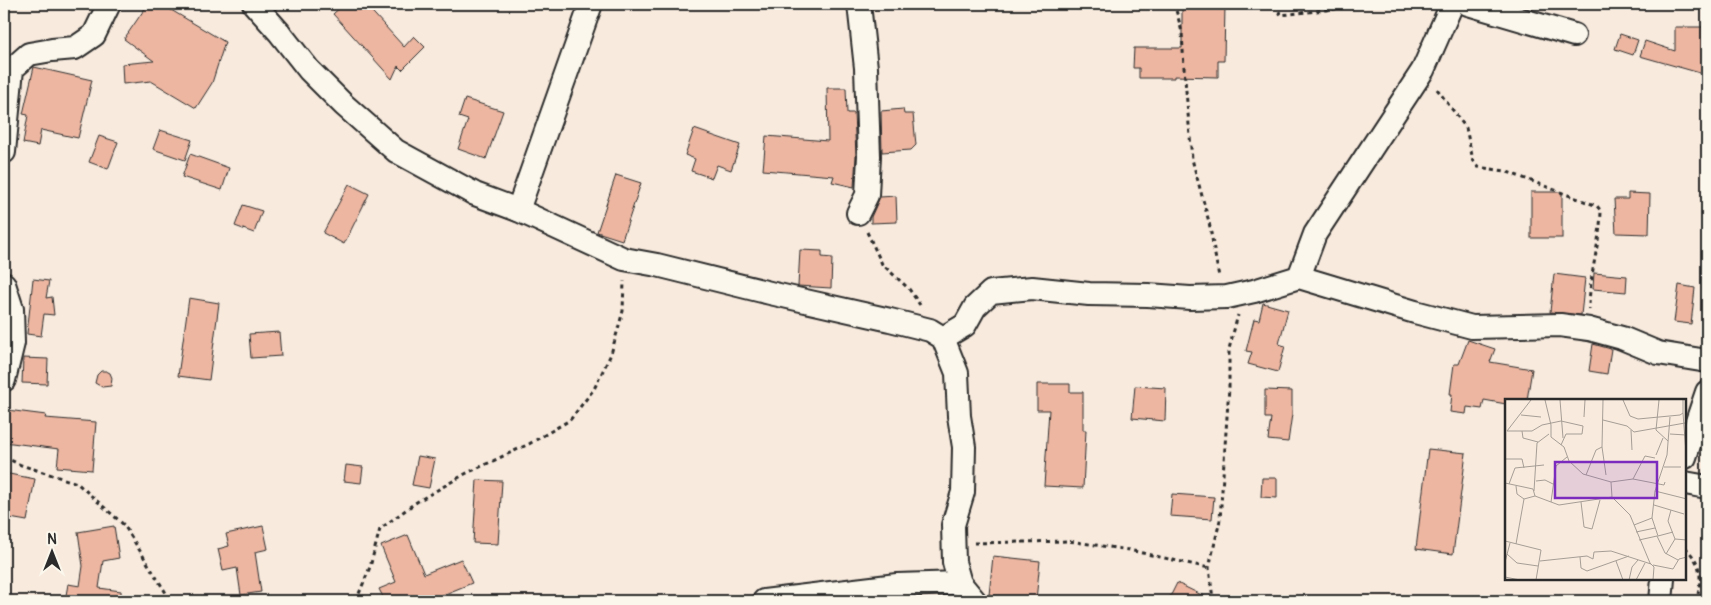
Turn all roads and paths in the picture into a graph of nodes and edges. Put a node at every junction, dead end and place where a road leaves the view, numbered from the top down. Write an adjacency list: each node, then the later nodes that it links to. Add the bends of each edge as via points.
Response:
1 (109, 4): 12 (street, via 94,35 76,48 29,54 12,69)
2 (254, 4): 13 (street, via 310,70 396,151 474,194)
3 (591, 4): 13 (street)
4 (859, 4): 14 (street, via 866,68 869,156 866,195)
5 (1172, 4): 18 (path, via 1182,32 1192,159)
6 (1275, 4): 7 (path, via 1281,15)
7 (1378, 4)
8 (1452, 4): 11 (street)
9 (1468, 4): 10 (street)
10 (1574, 34)
11 (1423, 70): 16 (street, via 1315,234); 19 (path, via 1466,128 1478,167 1505,171 1539,183 1597,206 1601,211 1589,292)
12 (4, 152)
13 (518, 210): 15 (street)
14 (858, 213): 20 (path, via 882,264 909,289)
15 (624, 259): 20 (street); 34 (path, via 623,311 611,354 594,389 570,420 529,444 465,474 415,503 380,529 370,568)
16 (1299, 277): 18 (street, via 1254,292); 19 (street, via 1472,327 1560,325)
17 (4, 284): 22 (street, via 12,308 13,343)
18 (1225, 297): 20 (street, via 1090,294 1032,288 991,292 975,307 965,325); 30 (path, via 1239,309 1229,349 1220,520)
19 (1589, 329): 21 (street, via 1658,353)
20 (937, 334): 28 (street, via 957,372 964,446 963,492 953,525)
21 (1707, 361)
22 (4, 380)
23 (1707, 392): 24 (street)
24 (1686, 455)
25 (4, 457): 33 (path, via 77,483 124,525)
26 (1686, 483): 27 (street)
27 (1707, 487)
28 (954, 544): 30 (path, via 1069,541 1129,550); 32 (street, via 954,562)
29 (1686, 549): 39 (path, via 1701,571)
30 (1209, 568): 37 (path)
31 (1663, 580): 38 (street)
32 (960, 583): 35 (street, via 897,585); 36 (street)
33 (172, 601)
34 (356, 601)
35 (764, 601)
36 (975, 601)
37 (1212, 601)
38 (1661, 601)
39 (1696, 601)

